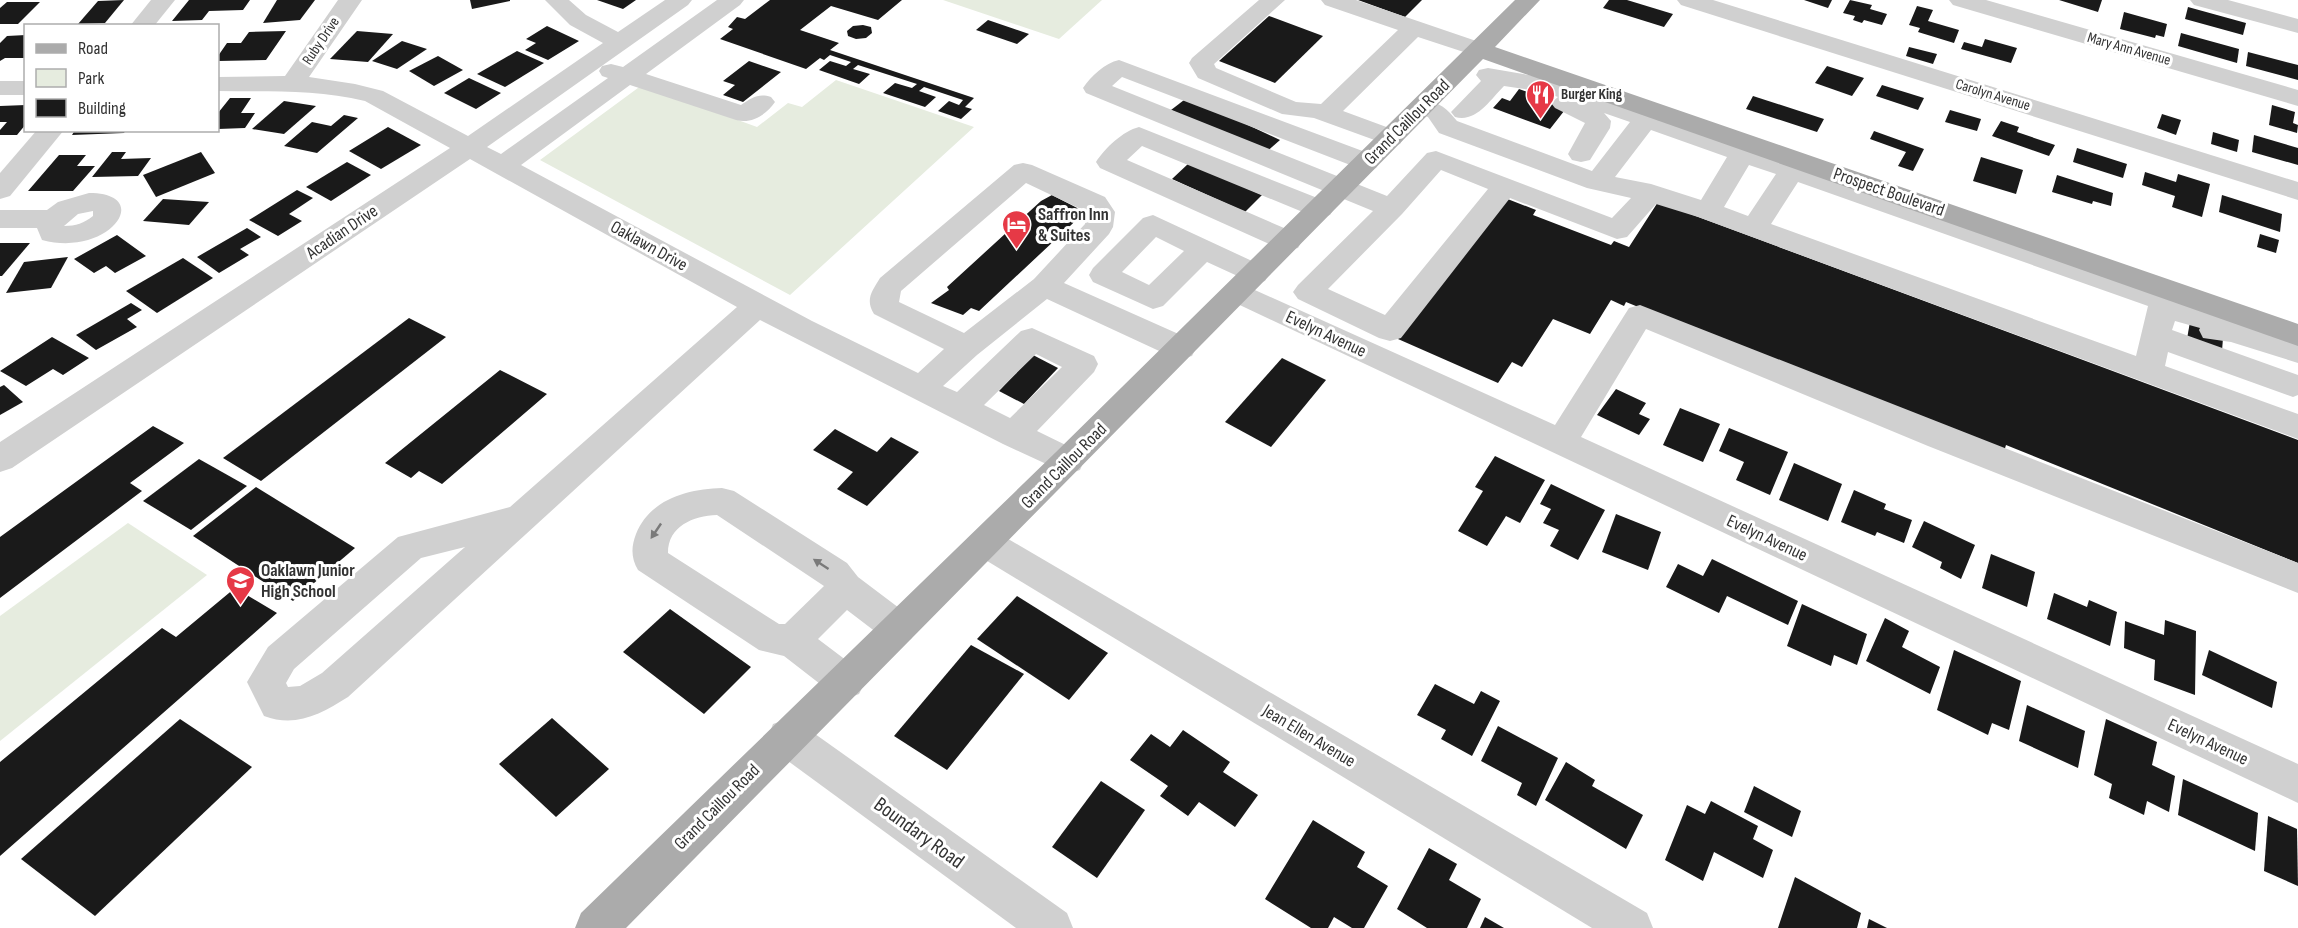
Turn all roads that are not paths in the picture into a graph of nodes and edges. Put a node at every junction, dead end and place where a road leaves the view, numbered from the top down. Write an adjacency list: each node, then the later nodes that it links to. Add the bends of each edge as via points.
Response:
1 (163, 0): 12 (street)
2 (350, 0): 20 (street, Ruby Drive)
3 (557, 0): 15 (street, via 585,26)
4 (680, 0): 15 (street, Acadian Drive)
5 (732, 0): 18 (street)
6 (1273, 0): 27 (street, via 1201,63 1207,73 1291,109)
7 (1333, 0): 14 (street)
8 (1528, 0): 16 (main road, Grand Caillou Road)
9 (1689, 0): 43 (street, Carolyn Avenue)
10 (1961, 0): 24 (street, Mary Ann Avenue)
11 (2202, 0): 13 (street)
12 (143, 24)
13 (2298, 26)
14 (1414, 27): 16 (street); 27 (street)
15 (620, 42): 17 (street, Acadian Drive)
16 (1483, 62): 19 (main road, Prospect Boulevard); 26 (main road, Grand Caillou Road); 29 (street); 34 (street, via 1545,96 1588,113 1598,122); 58 (main road, Prospect Boulevard)
17 (590, 64): 18 (street); 33 (street, Acadian Drive)
18 (628, 76): 25 (street, via 745,115); 38 (street)
19 (1551, 80): 28 (street); 30 (main road, Prospect Boulevard)
20 (293, 83): 21 (street, Oaklawn Drive); 33 (street, Oaklawn Drive, via 374,96)
21 (219, 84)
22 (0, 88): 23 (street)
23 (24, 88)
24 (2298, 98)
25 (762, 102)
26 (1430, 109): 29 (street, via 1448,127); 32 (main road, Grand Caillou Road)
27 (1326, 114): 32 (street)
28 (1646, 119): 30 (street); 40 (street)
29 (1460, 121): 34 (street); 36 (street); 40 (street)
30 (1690, 129): 35 (street); 46 (main road, Prospect Boulevard)
31 (49, 132): 42 (street)
32 (1391, 138): 37 (main road, Grand Caillou Road)
33 (470, 147): 38 (street, Oaklawn Drive); 71 (street, Acadian Drive)
34 (1581, 154): 40 (street)
35 (1742, 155): 39 (street); 48 (street)
36 (1436, 159): 41 (street); 47 (street)
37 (1367, 162): 45 (main road, Grand Caillou Road); 45 (street, via 1119,67 1095,88)
38 (503, 166): 56 (street, Oaklawn Drive)
39 (1792, 171): 46 (street); 51 (street)
40 (1604, 173): 44 (street)
41 (1505, 186): 44 (street, via 1617,230); 60 (street)
42 (0, 190)
43 (2298, 191)
44 (1651, 193): 48 (street)
45 (1330, 199): 47 (street); 52 (main road, Grand Caillou Road); 52 (street, via 1139,135 1109,162)
46 (1893, 200): 57 (street, via 2107,275)
47 (1392, 208): 60 (street, via 1308,292)
48 (1708, 211): 51 (street)
49 (0, 219): 50 (street)
50 (53, 219)
51 (1754, 228): 64 (street)
52 (1288, 241): 54 (main road, Grand Caillou Road)
53 (1204, 248): 54 (street, Evelyn Avenue)
54 (1246, 283): 60 (street, Evelyn Avenue); 62 (main road, Grand Caillou Road)
55 (1044, 286): 61 (street); 61 (street, via 1099,227 1101,212 1095,203 1023,171 890,285 884,296 884,307); 62 (street)
56 (756, 304): 66 (street, Oaklawn Drive); 73 (street)
57 (2182, 316): 59 (main road); 63 (street); 64 (street); 65 (street)
58 (2298, 320)
59 (2298, 335)
60 (1381, 342): 70 (street, Evelyn Avenue)
61 (966, 347): 66 (street)
62 (1181, 348): 72 (main road, Grand Caillou Road)
63 (2298, 352)
64 (2148, 372): 68 (street)
65 (2295, 374): 68 (street)
66 (921, 388): 67 (street, Oaklawn Drive)
67 (961, 408): 69 (street, Oaklawn Drive); 69 (street, via 1032,339 1083,364)
68 (2291, 425)
69 (1014, 435): 72 (street, Oaklawn Drive)
70 (1561, 442): 75 (street, via 1640,315); 81 (street, Evelyn Avenue)
71 (0, 459)
72 (1068, 461): 74 (main road, Grand Caillou Road)
73 (521, 518): 73 (street, via 335,685 305,704 277,704 266,682 281,658 410,547)
74 (986, 543): 77 (main road, Grand Caillou Road); 84 (street, Jean Ellen Avenue)
75 (2298, 578)
76 (845, 588): 77 (street); 78 (street); 78 (street, one-way to 78, via 835,573 722,501 702,501 666,518 648,543 650,560 772,639)
77 (898, 628): 79 (main road, Grand Caillou Road)
78 (792, 641): 79 (street)
79 (846, 682): 80 (main road, Grand Caillou Road)
80 (787, 737): 82 (main road, Grand Caillou Road); 83 (street, Boundary Road)
81 (2298, 784)
82 (596, 928)
83 (1052, 928)
84 (1632, 928)

